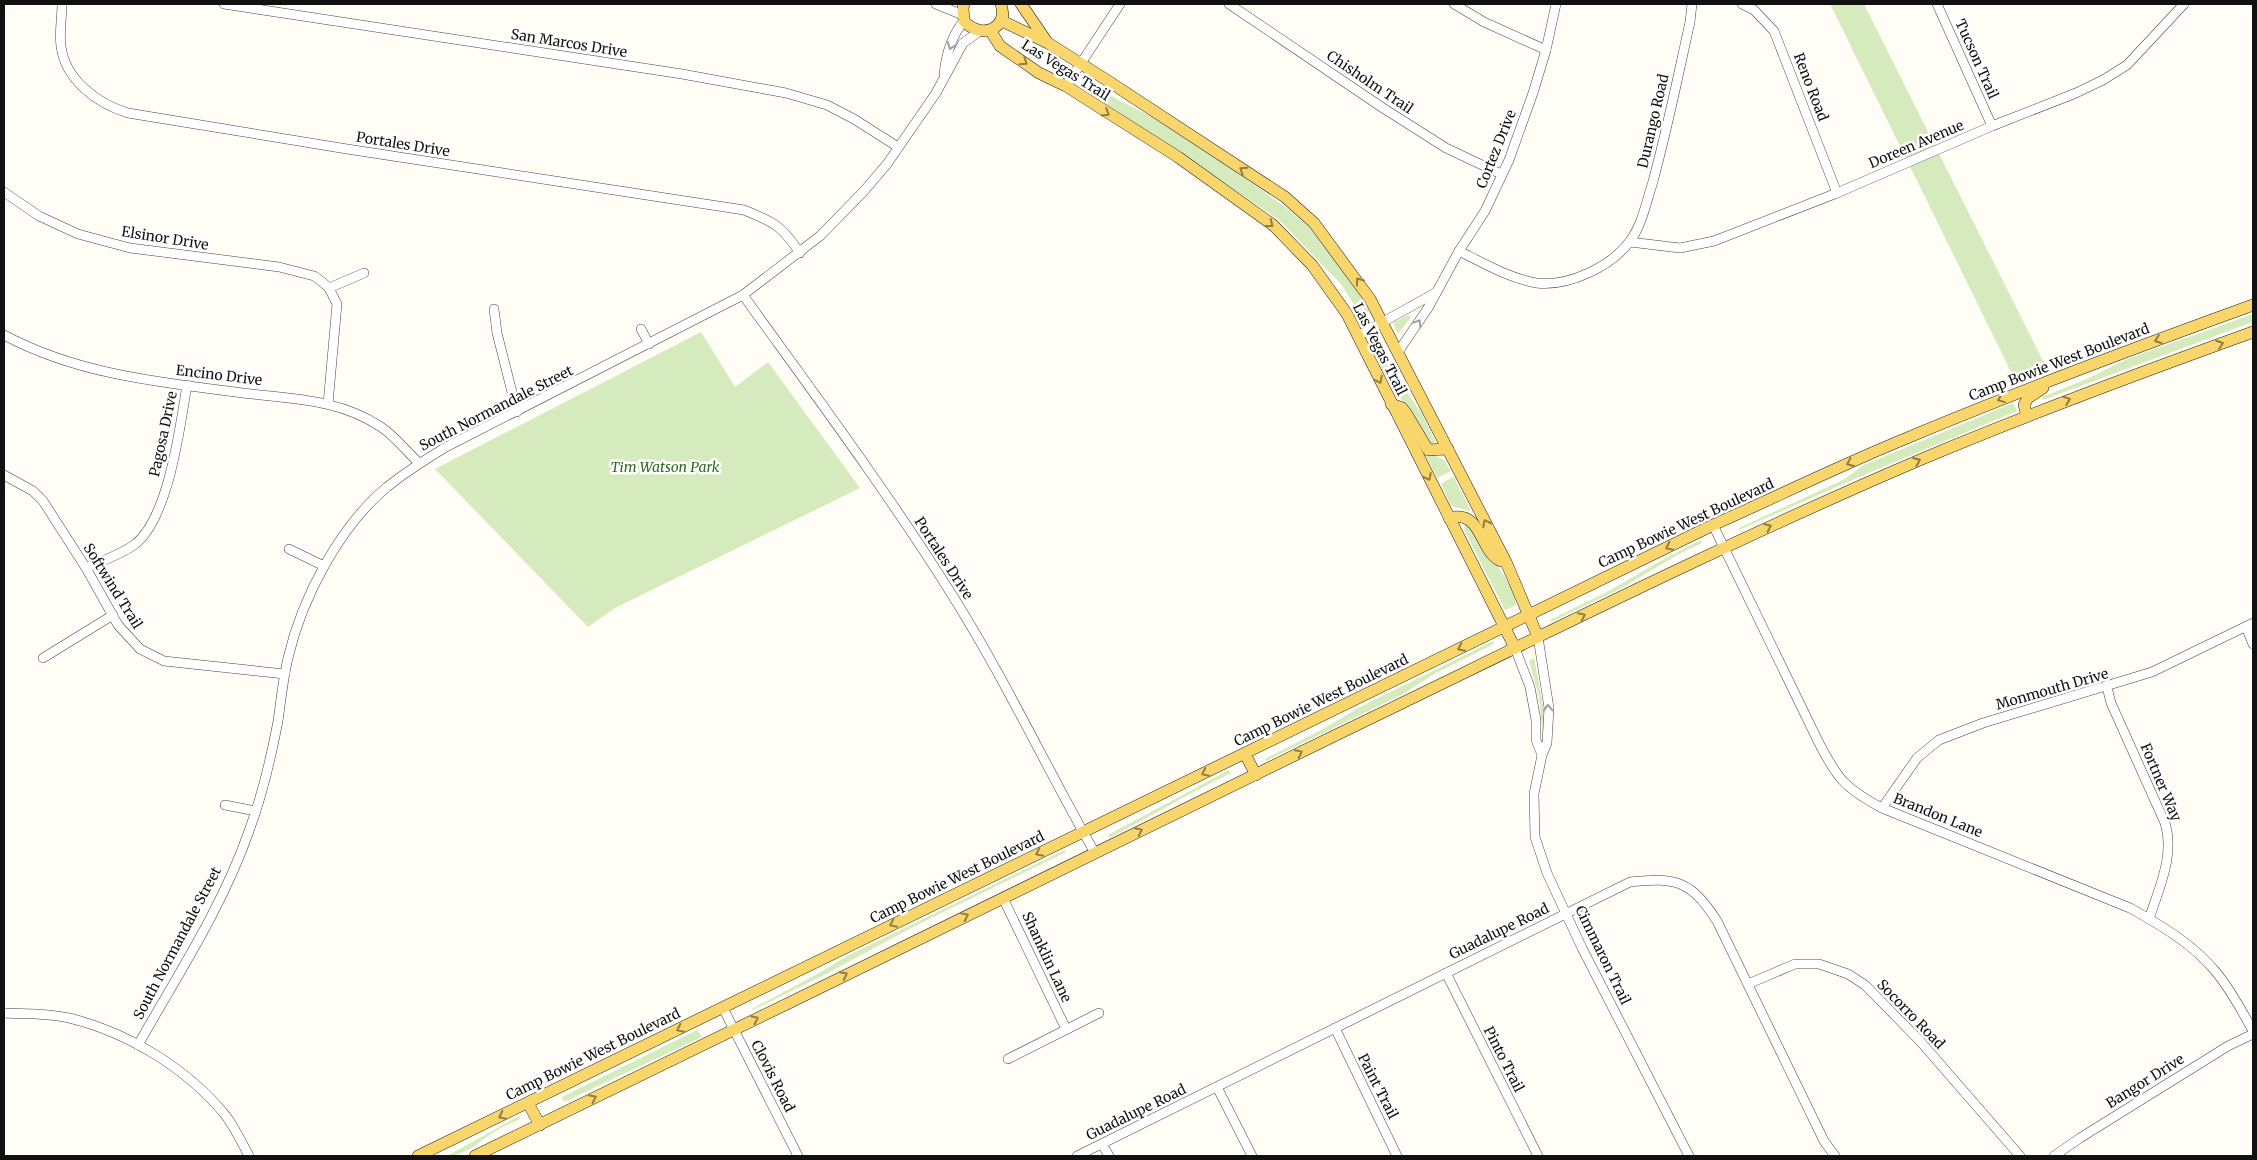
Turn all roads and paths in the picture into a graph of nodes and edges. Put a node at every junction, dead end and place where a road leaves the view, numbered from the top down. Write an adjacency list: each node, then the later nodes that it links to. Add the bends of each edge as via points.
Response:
1 (62, 4): 28 (street, Portales Drive, via 61,46 67,66 96,100 112,109 338,148 744,210 781,227)
2 (224, 4): 22 (street, San Marcos Drive, via 786,93 827,105)
3 (936, 4): 14 (street)
4 (1021, 4): 16 (main road)
5 (1120, 4): 18 (street)
6 (1229, 4): 23 (street, Chisholm Trail, via 1422,133)
7 (1454, 4): 17 (street, via 1484,22)
8 (1556, 4): 17 (street, Cortez Drive)
9 (1692, 4): 26 (street, Durango Road, via 1660,154 1644,212)
10 (1742, 4): 25 (street, Reno Road, via 1754,10 1774,31)
11 (1937, 4): 21 (street, Tucson Trail)
12 (2184, 4): 21 (street, Doreen Avenue, via 2127,65 2076,93)
13 (1002, 7): 15 (main road, via 1000,21); 16 (main road, via 1002,21)
14 (964, 13): 15 (main road, Las Vegas Trail, via 969,26); 19 (street, South Normandale Street, one-way to 19, via 945,62)
15 (985, 31): 19 (street, South Normandale Street, via 963,43); 20 (main road, Las Vegas Trail, one-way to 20, via 1000,46)
16 (1048, 43): 18 (main road, Las Vegas Trail)
17 (1546, 50): 23 (street, Cortez Drive, via 1509,160)
18 (1079, 64): 20 (street); 35 (main road, Las Vegas Trail, one-way to 18, via 1352,272 1314,223 1285,197)
19 (944, 74): 22 (street, South Normandale Street, via 936,93)
20 (1066, 86): 39 (main road, Las Vegas Trail, one-way to 39, via 1178,157 1273,225 1312,265 1347,314)
21 (1992, 126): 25 (street, Doreen Avenue)
22 (898, 147): 28 (street, South Normandale Street, via 864,191)
23 (1501, 174): 27 (street, Cortez Drive, via 1484,211)
24 (4, 192): 30 (street, Elsinor Drive, via 39,216 78,234 130,248 279,267 314,276)
25 (1837, 193): 26 (street, Doreen Avenue, via 1700,245 1672,248)
26 (1630, 242): 27 (street, via 1603,265 1571,279 1537,283 1505,274)
27 (1459, 251): 31 (street, Cortez Drive)
28 (800, 253): 32 (street, South Normandale Street)
29 (364, 273): 30 (street)
30 (329, 288): 44 (street, via 338,314)
31 (1436, 293): 35 (street); 41 (street, Cortez Drive, one-way to 31)
32 (743, 295): 40 (street, South Normandale Street); 74 (street, Portales Drive, via 913,534 955,600)
33 (2253, 306): 42 (main road, Camp Bowie West Boulevard, one-way to 42)
34 (494, 309): 46 (street)
35 (1383, 324): 39 (street); 41 (main road, Las Vegas Trail)
36 (641, 329): 40 (street)
37 (2253, 332): 47 (main road, one-way to 37)
38 (4, 335): 43 (street, Encino Drive, via 51,357 101,372)
39 (1358, 336): 45 (main road, Las Vegas Trail, one-way to 45)
40 (649, 344): 46 (street, South Normandale Street)
41 (1398, 352): 48 (main road, Las Vegas Trail)
42 (2079, 368): 47 (main road, via 2028,398 2024,405); 52 (main road, Camp Bowie West Boulevard, one-way to 52, via 1904,439)
43 (187, 385): 44 (street, Encino Drive); 57 (street, Pagosa Drive, via 172,469 147,530 136,544)
44 (328, 404): 49 (street, Encino Drive, via 382,427)
45 (1391, 404): 48 (main road, via 1402,408 1428,450); 51 (main road, Las Vegas Trail, one-way to 51)
46 (517, 412): 49 (street, South Normandale Street)
47 (2027, 416): 53 (main road, one-way to 47)
48 (1448, 449): 55 (main road, Las Vegas Trail, one-way to 48)
49 (419, 463): 56 (street, South Normandale Street, via 374,500)
50 (4, 475): 57 (street, Softwind Trail, via 33,491 43,501)
51 (1449, 518): 55 (main road, via 1457,516 1470,521 1494,556); 61 (main road, Las Vegas Trail)
52 (1713, 525): 53 (street, Brandon Lane); 59 (main road, Camp Bowie West Boulevard, one-way to 59)
53 (1724, 548): 62 (main road, one-way to 53); 72 (street, Brandon Lane, via 1834,772 1850,790)
54 (289, 549): 56 (street)
55 (1506, 562): 59 (main road, Las Vegas Trail)
56 (324, 566): 66 (street, South Normandale Street, via 309,596)
57 (86, 568): 58 (street, Softwind Trail)
58 (112, 615): 65 (street); 66 (street, Softwind Trail, via 140,649 164,660)
59 (1529, 615): 61 (main road, Camp Bowie West Boulevard); 62 (main road, Las Vegas Trail)
60 (2249, 626): 63 (street); 67 (street, Monmouth Drive, via 2177,662)
61 (1505, 627): 64 (main road, Las Vegas Trail); 68 (main road, Camp Bowie West Boulevard, one-way to 68)
62 (1538, 637): 64 (main road); 69 (street, Cimmaron Trail, one-way to 62, via 1547,743 1549,708)
63 (2253, 644)
64 (1515, 648): 69 (street, Cimmaron Trail, via 1530,687 1536,740); 70 (main road, one-way to 64)
65 (43, 658)
66 (285, 674): 73 (street, South Normandale Street)
67 (2107, 687): 72 (street, Monmouth Drive, via 1983,723 1939,740 1918,758); 78 (street, Fortner Way, via 2169,837 2167,860)
68 (1245, 754): 70 (main road); 74 (main road, Camp Bowie West Boulevard, one-way to 74)
69 (1542, 755): 77 (street, Cimmaron Trail, via 1534,794 1536,837 1547,873)
70 (1256, 774): 75 (main road, one-way to 70)
71 (225, 805): 73 (street)
72 (1882, 808): 78 (street, Brandon Lane, via 2122,904)
73 (256, 811): 88 (street, South Normandale Street, via 223,892)
74 (1083, 832): 75 (street, Portales Drive); 81 (main road, Camp Bowie West Boulevard, one-way to 81)
75 (1095, 853): 76 (main road)
76 (1003, 898): 85 (street, Shanklin Lane); 86 (main road, one-way to 76)
77 (1566, 913): 79 (street, Guadalupe Road); 80 (street, Guadalupe Road, via 1630,882 1668,880 1684,885 1703,899); 103 (street, Cimmaron Trail)
78 (2150, 919): 87 (street, Brandon Lane, via 2178,936 2206,961 2232,994)
79 (1446, 973): 84 (street, Guadalupe Road); 102 (street, Pinto Trail)
80 (1748, 984): 104 (street, Guadalupe Road, via 1824,1140); 105 (street, Socorro Road, via 1794,964 1818,964 1848,974 1865,986 1920,1041)
81 (723, 1008): 86 (street, Clovis Road); 91 (main road, Camp Bowie West Boulevard, one-way to 91)
82 (4, 1013): 88 (street, via 70,1018)
83 (1099, 1013): 85 (street)
84 (1335, 1028): 90 (street, Guadalupe Road); 101 (street, Paint Trail)
85 (1066, 1029): 89 (street)
86 (734, 1030): 92 (main road, one-way to 86); 97 (street, Clovis Road)
87 (2253, 1032): 106 (street, Bangor Drive)
88 (138, 1045): 94 (street, via 204,1092 227,1118)
89 (1008, 1058)
90 (1217, 1087): 93 (street, Guadalupe Road); 100 (street)
91 (528, 1103): 92 (main road); 95 (main road, Camp Bowie West Boulevard, one-way to 95)
92 (540, 1125): 96 (main road)
93 (1102, 1144): 98 (street, Guadalupe Road); 99 (street)
94 (249, 1156)
95 (418, 1156)
96 (475, 1156)
97 (798, 1156)
98 (1077, 1156)
99 (1109, 1156)
100 (1252, 1156)
101 (1398, 1156)
102 (1538, 1156)
103 (1689, 1156)
104 (1835, 1156)
105 (2020, 1156)
106 (2054, 1156)

